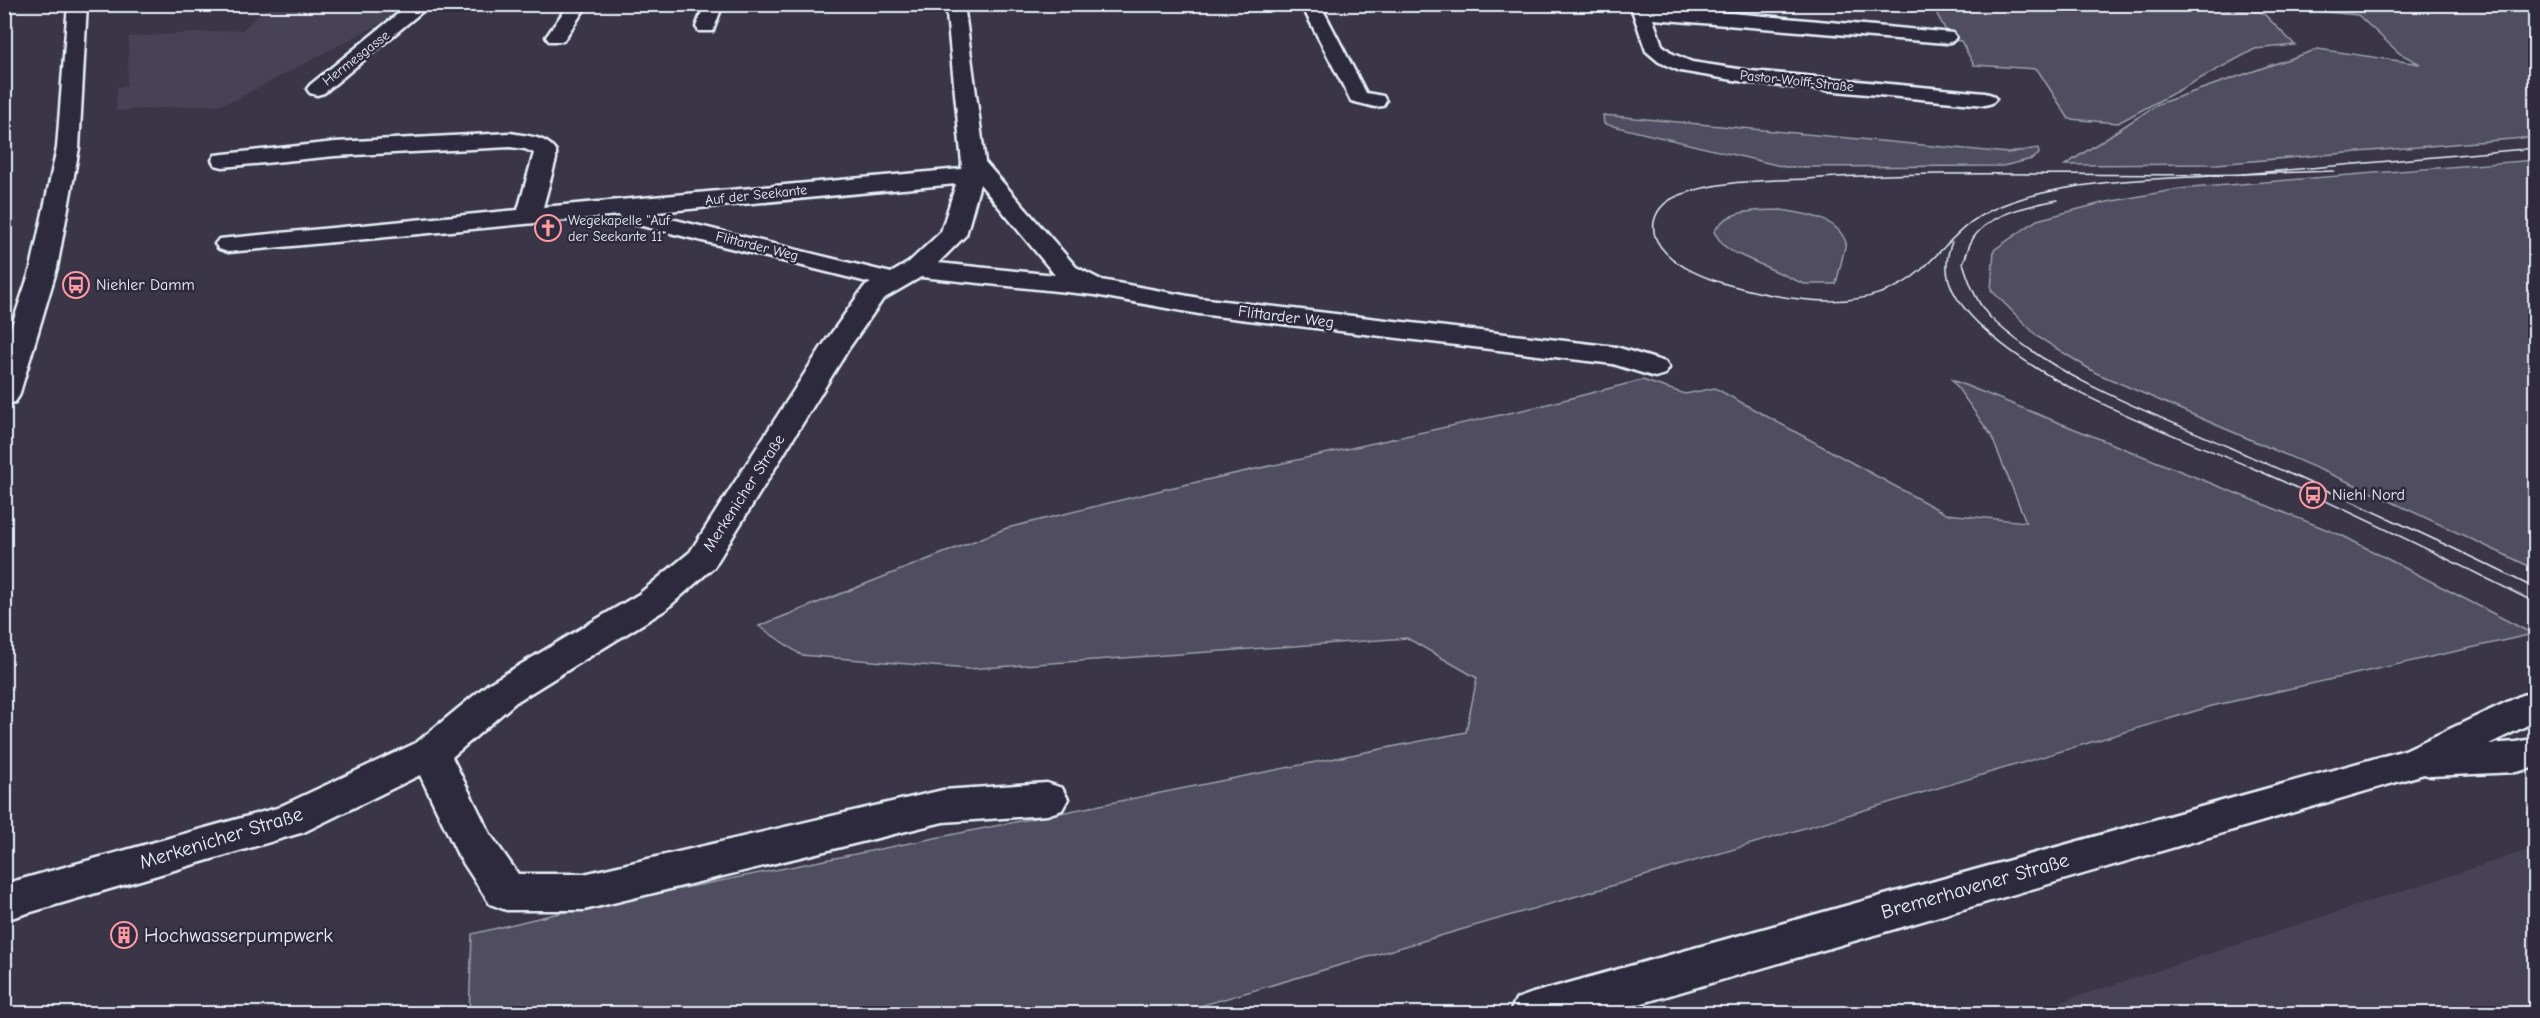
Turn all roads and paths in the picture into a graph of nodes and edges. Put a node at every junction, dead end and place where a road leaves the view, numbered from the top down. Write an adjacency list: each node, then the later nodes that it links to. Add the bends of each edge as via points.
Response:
1 (78, 4): 22 (street, via 68,148 44,268)
2 (422, 4): 11 (street, Hermesgasse)
3 (579, 4): 9 (street)
4 (714, 4): 8 (street)
5 (955, 4): 15 (street, Merkenicher Straße)
6 (1310, 4): 13 (street, via 1358,97)
7 (1640, 8): 10 (street, Pastor-Wolff-Straße); 12 (street, Pastor-Wolff-Straße, via 1653,47 1687,67 1751,77)
8 (706, 27)
9 (556, 37)
10 (1946, 37)
11 (317, 89)
12 (1985, 99)
13 (1375, 101)
14 (223, 160): 17 (street, via 334,149 526,142 545,151)
15 (976, 170): 16 (street, Auf der Seekante); 19 (street, Merkenicher Straße, via 954,235); 20 (street, via 1067,273)
16 (630, 207): 17 (street, Auf der Seekante); 19 (street, Flittarder Weg, via 628,215)
17 (528, 216): 18 (street, Auf der Seekante)
18 (228, 244)
19 (905, 275): 20 (street, Flittarder Weg); 24 (street, Merkenicher Straße, via 873,293 702,559 652,602 502,693)
20 (1095, 287): 21 (street, Flittarder Weg, via 1199,306 1616,356)
21 (1655, 368)
22 (4, 396)
23 (2535, 705): 26 (street, Bremerhavener Straße)
24 (430, 753): 27 (street, via 473,843 506,892 584,892 943,806); 28 (street, Merkenicher Straße, via 289,821)
25 (2529, 755): 26 (street, Bremerhavener Straße)
26 (2416, 761): 29 (street, Bremerhavener Straße)
27 (1047, 799)
28 (4, 902)
29 (1533, 1014)

